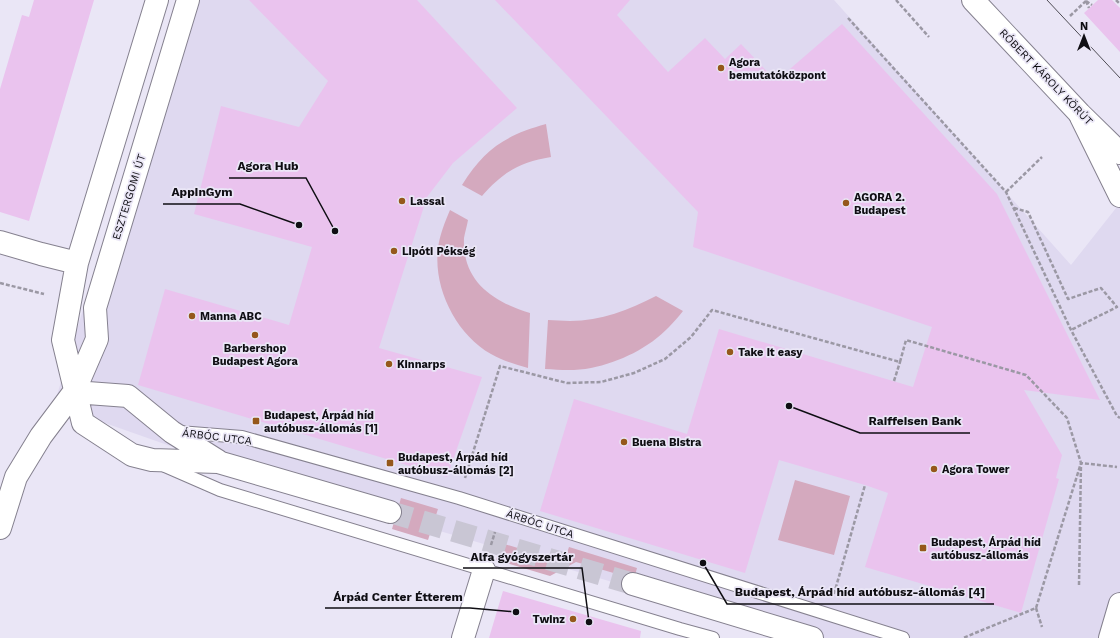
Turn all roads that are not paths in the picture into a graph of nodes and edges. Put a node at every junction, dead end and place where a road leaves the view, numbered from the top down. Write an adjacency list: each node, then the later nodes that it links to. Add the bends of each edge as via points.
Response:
1 (157, 0): 9 (street)
2 (188, 0): 10 (street, ESZTERGOMI ÚT, via 95,308 97,339)
3 (973, 0): 4 (street, RÓBERT KÁROLY KÖRÚT)
4 (1080, 114): 5 (street); 6 (street, RÓBERT KÁROLY KÖRÚT); 7 (street)
5 (1120, 137)
6 (1120, 153)
7 (1120, 196)
8 (0, 242): 9 (street)
9 (78, 263): 10 (street, via 63,340)
10 (74, 392): 11 (street, ÁRBÓC UTCA, via 128,396); 12 (street, ÁRBÓC UTCA, via 82,423 132,455); 15 (street, ESZTERGOMI ÚT, via 41,436 16,477)
11 (172, 432): 13 (street, ÁRBÓC UTCA); 23 (lane, ÁRBÓC UTCA, via 242,437 459,498)
12 (152, 460): 13 (street, ÁRBÓC UTCA); 16 (lane, ÁRBÓC UTCA, via 220,490)
13 (218, 462): 14 (street, ÁRBÓC UTCA)
14 (390, 512)
15 (0, 528)
16 (484, 570): 20 (street); 21 (lane, ÁRBÓC UTCA)
17 (633, 584): 22 (street)
18 (1120, 604): 19 (street)
19 (1108, 636)
20 (463, 638)
21 (713, 638)
22 (812, 638)
23 (903, 638)

